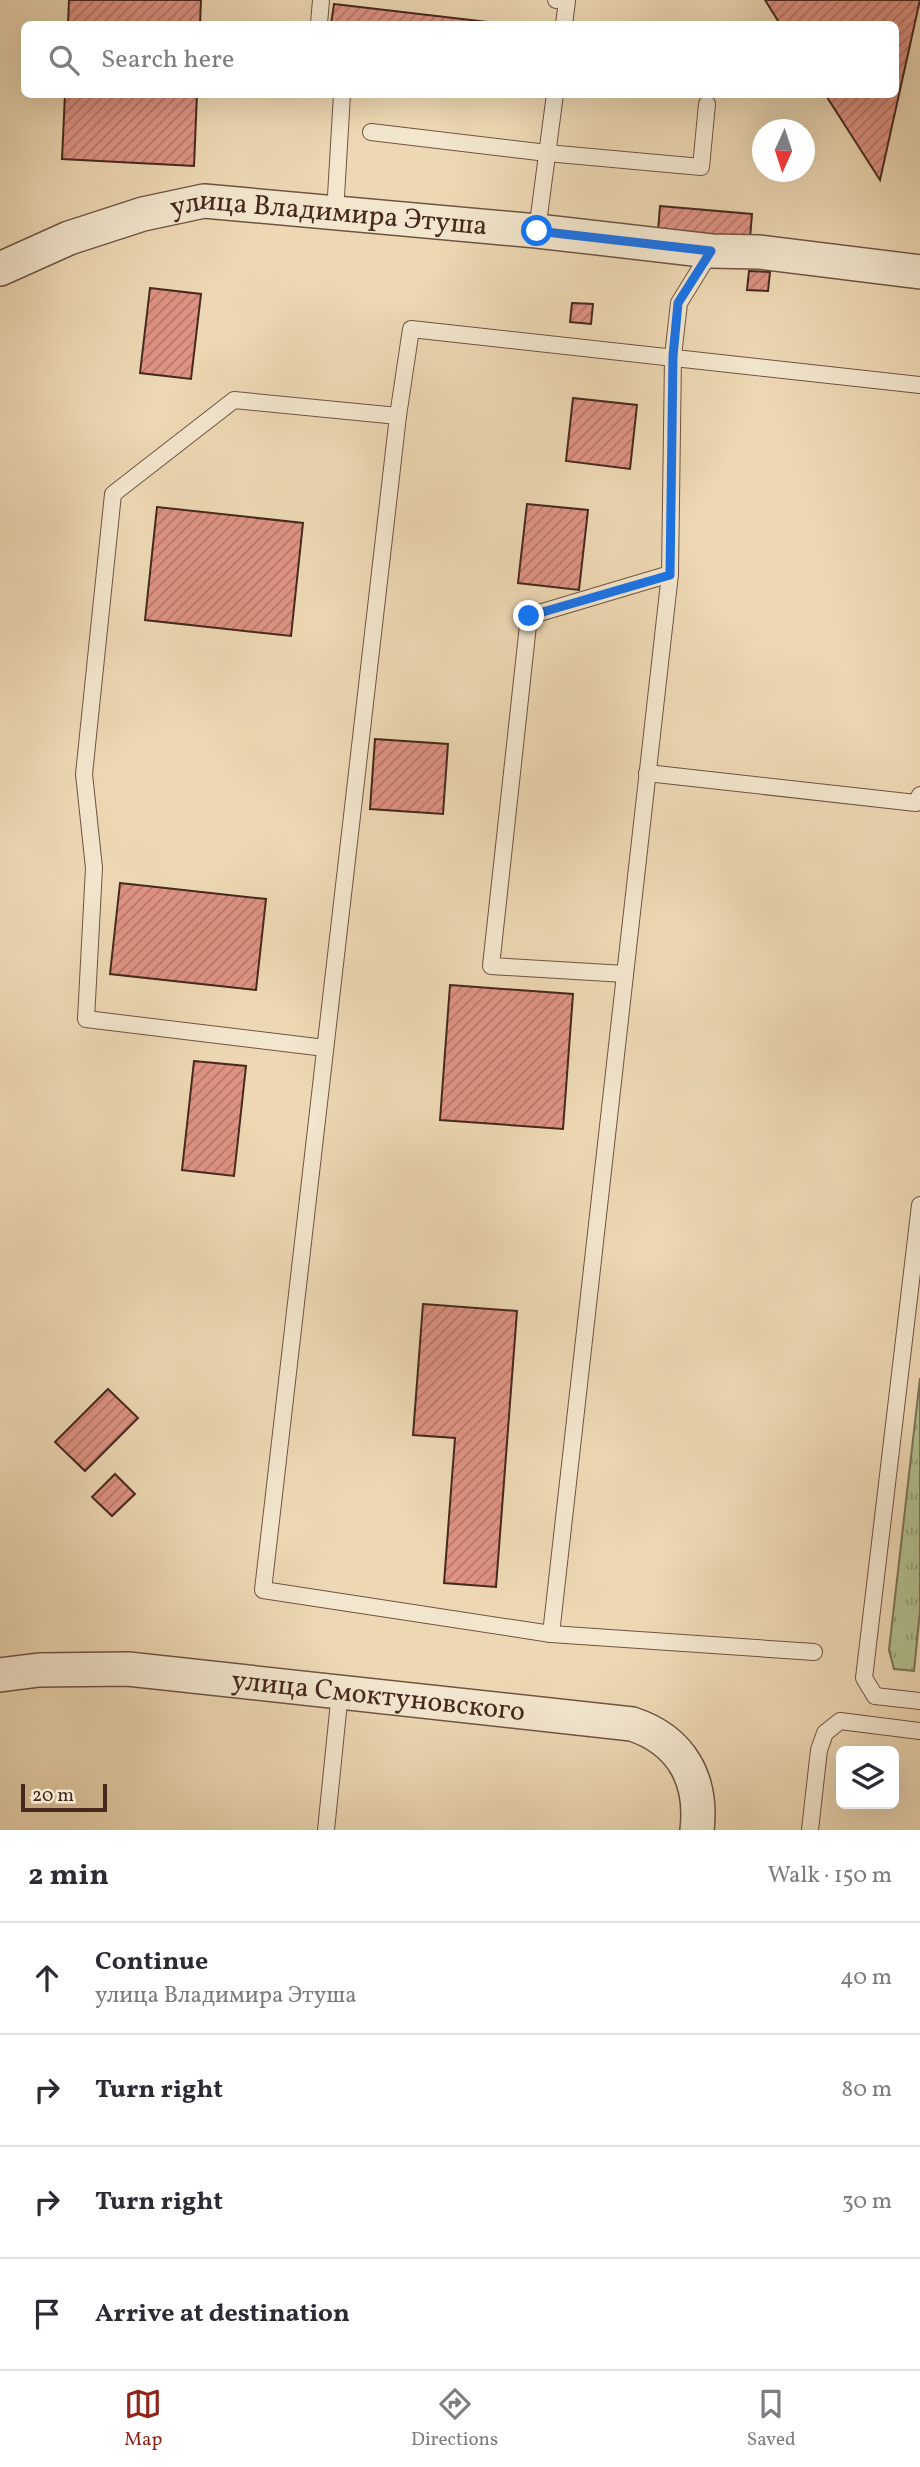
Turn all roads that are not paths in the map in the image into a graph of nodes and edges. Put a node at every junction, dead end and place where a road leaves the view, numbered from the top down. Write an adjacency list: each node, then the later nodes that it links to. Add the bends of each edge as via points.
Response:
1 (321, 0): 3 (lane)
2 (556, 0): 4 (lane, via 567,1)
3 (319, 21)
4 (564, 21)
5 (342, 98): 10 (lane)
6 (554, 98): 9 (lane)
7 (707, 104): 9 (lane, via 701,167)
8 (371, 132): 9 (lane)
9 (547, 153): 11 (lane)
10 (335, 213): 11 (street, улица Владимира Этуша); 14 (street, улица Владимира Этуша, via 204,201 143,214 69,238)
11 (537, 231): 12 (street, улица Владимира Этуша)
12 (711, 251): 13 (street, улица Владимира Этуша, via 760,251); 15 (lane, via 678,303)
13 (920, 268)
14 (0, 269)
15 (673, 356): 16 (lane); 17 (lane, via 411,329); 18 (lane)
16 (920, 385)
17 (398, 416): 22 (lane); 22 (lane, via 234,400 113,494 84,774 94,868 86,1019)
18 (670, 575): 19 (lane); 21 (lane, via 529,616 491,966)
19 (648, 773): 20 (lane, via 916,803); 21 (lane)
20 (920, 795)
21 (625, 974): 24 (lane)
22 (325, 1048): 24 (lane, via 263,1590)
23 (920, 1205): 28 (lane, via 864,1678 875,1696)
24 (551, 1634): 25 (lane)
25 (814, 1652)
26 (0, 1675): 27 (street, улица Смоктуновского, via 128,1669)
27 (340, 1692): 30 (street, улица Смоктуновского, via 632,1724 651,1730 685,1763 695,1791); 31 (lane)
28 (920, 1701)
29 (920, 1731): 32 (lane, via 840,1721 825,1733)
30 (698, 1824)
31 (327, 1830)
32 (810, 1830)

